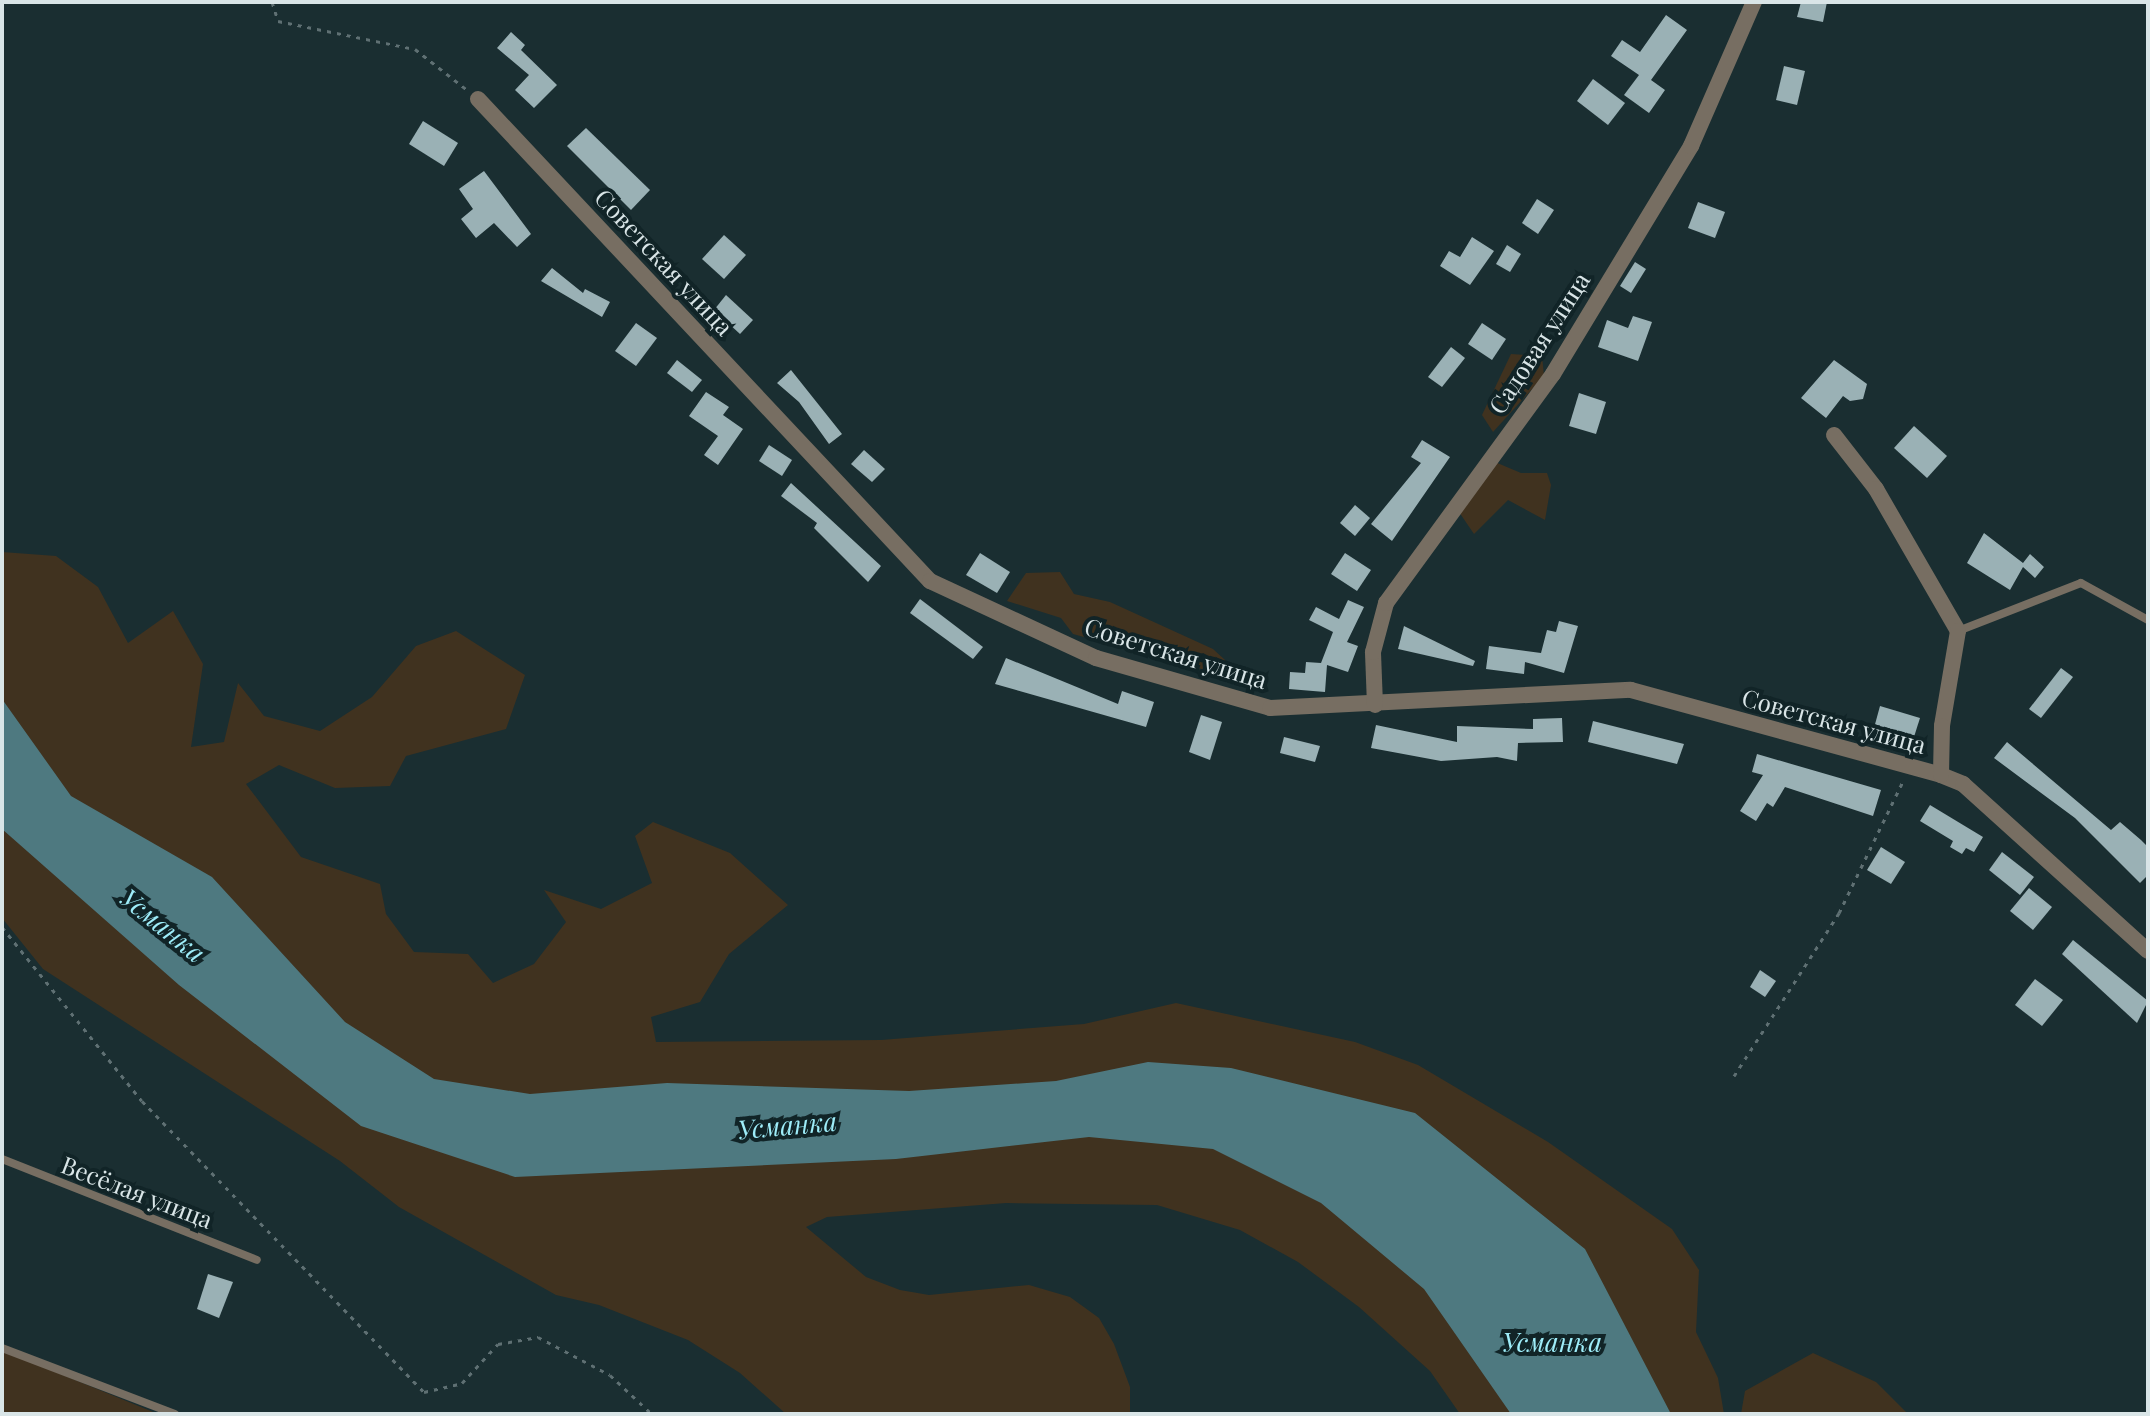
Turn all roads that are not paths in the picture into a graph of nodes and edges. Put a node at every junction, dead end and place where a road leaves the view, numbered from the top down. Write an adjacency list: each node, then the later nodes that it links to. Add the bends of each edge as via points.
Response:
1 (1754, 2): 6 (street, Садовая улица, via 1691,146 1553,374 1386,603 1373,652)
2 (478, 99): 6 (street, Советская улица, via 930,581 1096,658 1270,708)
3 (1834, 435): 5 (street, via 1876,489)
4 (2148, 620): 5 (lane, via 2081,583)
5 (1958, 631): 7 (street, via 1942,726)
6 (1375, 705): 7 (street, Советская улица, via 1631,690)
7 (1941, 775): 8 (street, Советская улица, via 1963,784)
8 (2148, 951)
9 (2, 1159): 10 (lane, Весёлая улица)
10 (257, 1260)
11 (2, 1348): 12 (lane)
12 (175, 1414)

